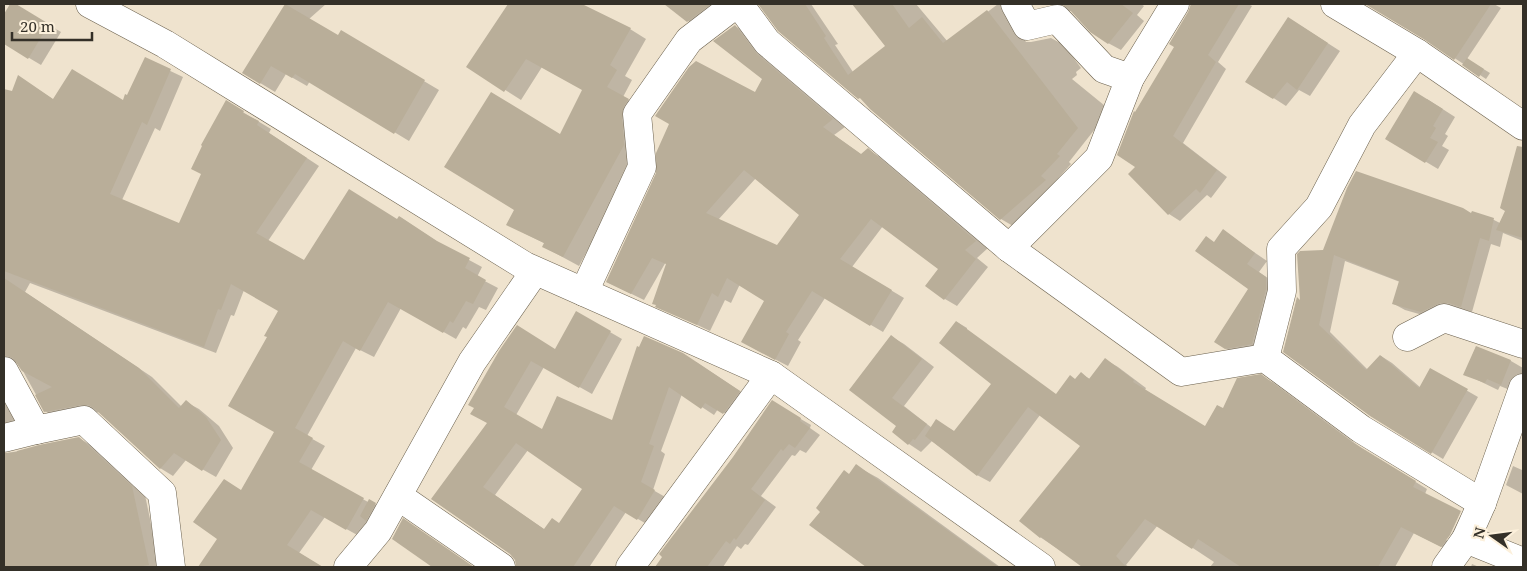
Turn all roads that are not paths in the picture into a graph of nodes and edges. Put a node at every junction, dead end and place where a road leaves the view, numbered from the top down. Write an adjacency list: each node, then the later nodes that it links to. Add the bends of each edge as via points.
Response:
1 (90, 4): 10 (street, via 165,44)
2 (737, 4): 9 (street, via 767,42); 11 (street, via 689,40 637,114 642,167)
3 (1015, 4): 7 (street, via 1028,26 1057,19 1104,69)
4 (1175, 4): 7 (street)
5 (1335, 4): 6 (street)
6 (1417, 53): 8 (street); 14 (street, via 1362,125 1320,207 1281,249 1282,291)
7 (1130, 78): 9 (street, via 1099,158)
8 (1523, 126)
9 (1009, 248): 14 (street, via 1181,372)
10 (535, 270): 11 (street); 21 (street, via 472,362)
11 (584, 292): 16 (street)
12 (1407, 337): 13 (street, via 1444,318)
13 (1523, 344)
14 (1265, 358): 22 (street, via 1361,429)
15 (4, 371): 19 (street)
16 (771, 375): 28 (street); 29 (street)
17 (1523, 388): 18 (street)
18 (1516, 429): 22 (street)
19 (36, 430): 20 (street); 25 (street, via 84,420 162,493)
20 (4, 438)
21 (398, 496): 26 (street, via 378,531); 27 (street)
22 (1482, 503): 23 (street)
23 (1466, 539): 24 (street); 30 (street)
24 (1523, 562)
25 (172, 567)
26 (348, 567)
27 (501, 567)
28 (630, 567)
29 (1041, 567)
30 (1446, 567)

